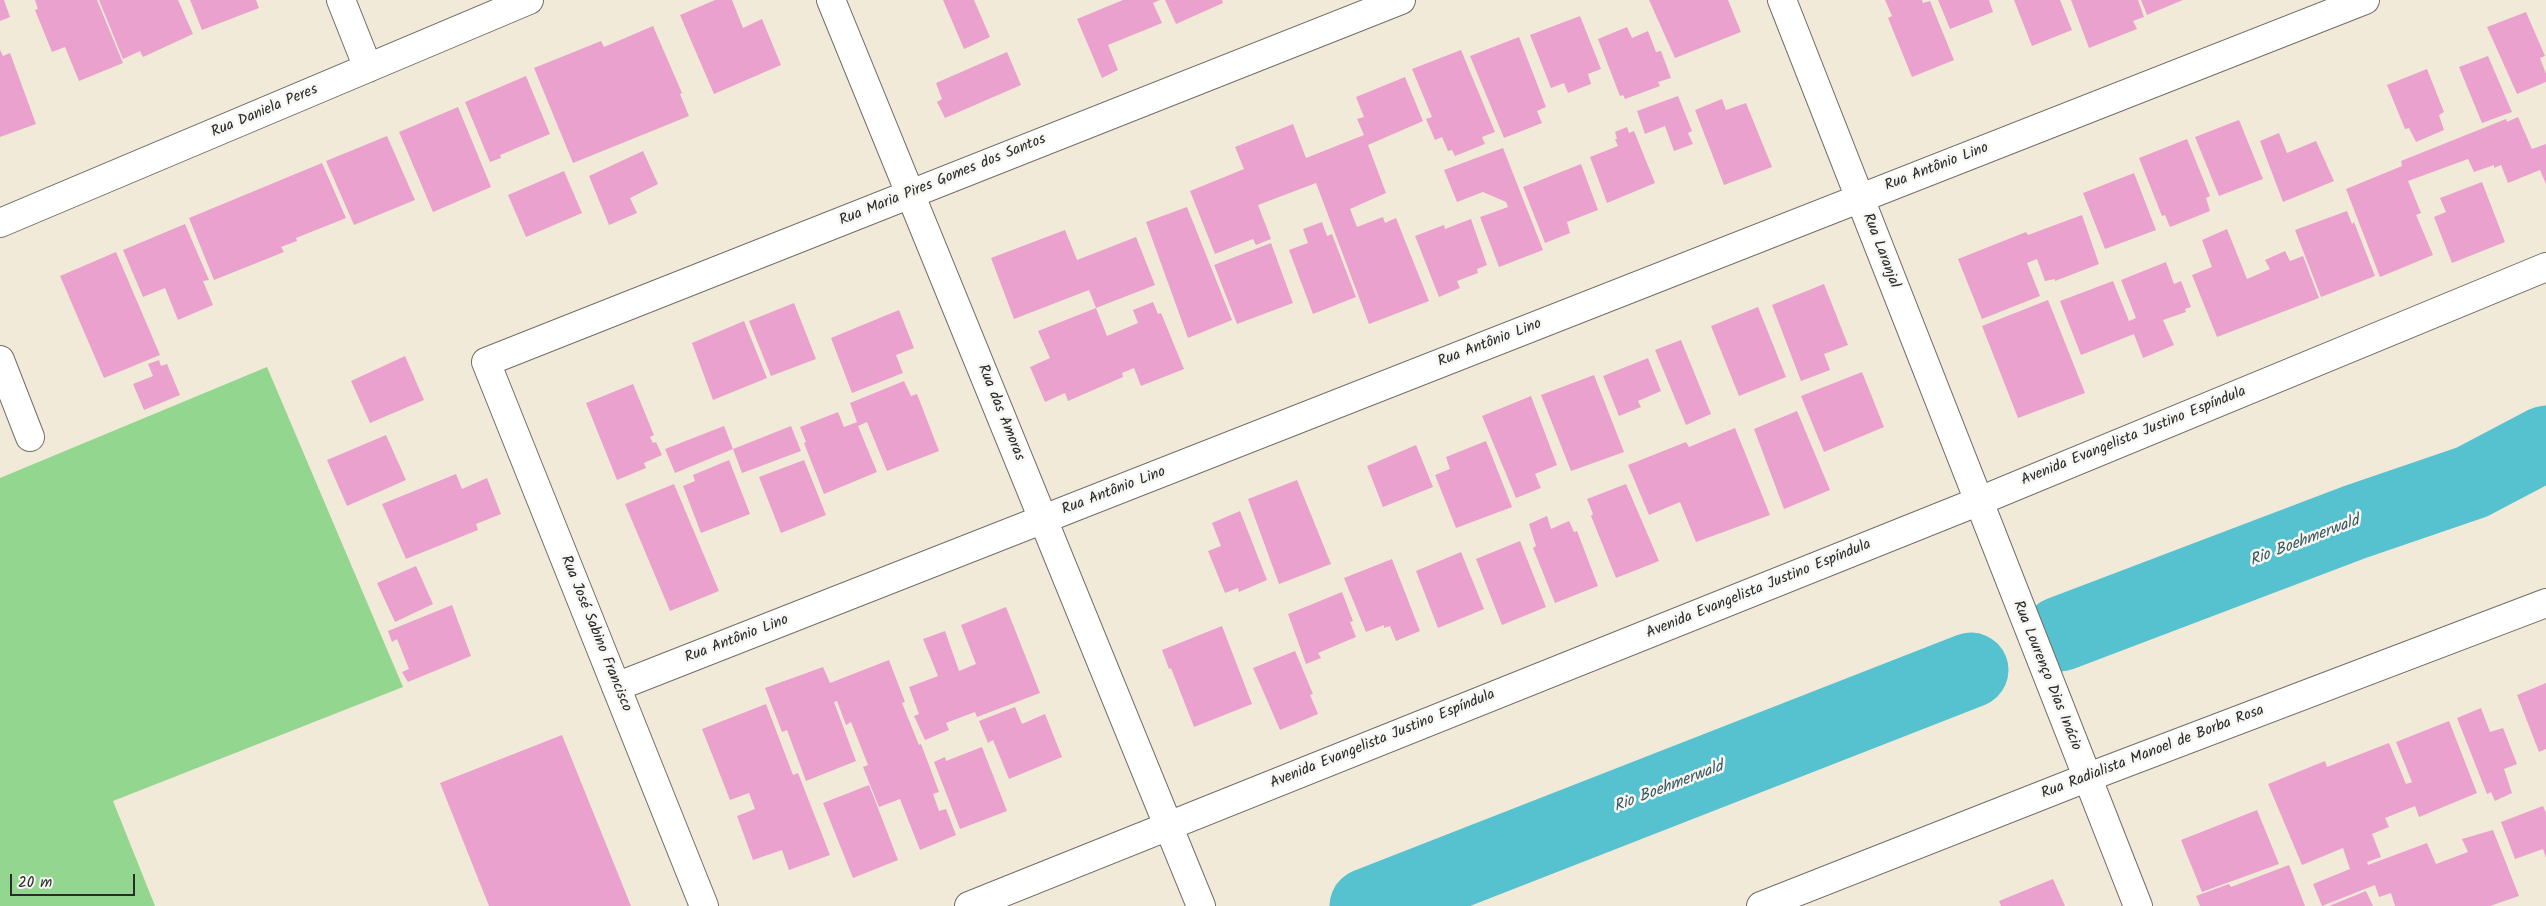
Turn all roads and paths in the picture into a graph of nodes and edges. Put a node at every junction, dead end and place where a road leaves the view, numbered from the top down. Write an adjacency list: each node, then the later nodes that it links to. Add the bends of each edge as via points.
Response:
1 (341, 0): 7 (street)
2 (529, 0): 7 (street, Rua Daniela Peres)
3 (831, 0): 8 (street, Rua das Amoras)
4 (1401, 0): 8 (street, Rua Maria Pires Gomes dos Santos)
5 (1782, 0): 9 (street, Rua Laranjal)
6 (2365, 0): 9 (street, Rua Antônio Lino)
7 (368, 68): 10 (street, Rua Daniela Peres)
8 (910, 194): 13 (street, Rua Maria Pires Gomes dos Santos); 16 (street, Rua das Amoras)
9 (1860, 199): 15 (street, Rua Laranjal); 16 (street, Rua Antônio Lino)
10 (0, 223)
11 (2546, 267): 15 (street, Avenida Evangelista Justino Espíndula)
12 (0, 360): 14 (street)
13 (486, 362): 18 (street, Rua José Sabino Francisco)
14 (30, 437)
15 (1977, 502): 19 (street, Rua Lourenço Dias Inácio); 20 (street, Avenida Evangelista Justino Espíndula)
16 (1044, 519): 18 (street, Rua Antônio Lino); 20 (street, Rua das Amoras)
17 (2546, 603): 19 (street, Rua Radialista Manoel de Borba Rosa)
18 (616, 687): 21 (street, Rua José Sabino Francisco)
19 (2086, 778): 24 (street, Rua Radialista Manoel de Borba Rosa); 25 (street, Rua Lourenço Dias Inácio)
20 (1170, 826): 22 (street, Avenida Evangelista Justino Espíndula); 23 (street, Rua das Amoras)
21 (704, 906)
22 (969, 906)
23 (1201, 906)
24 (1761, 906)
25 (2138, 906)

